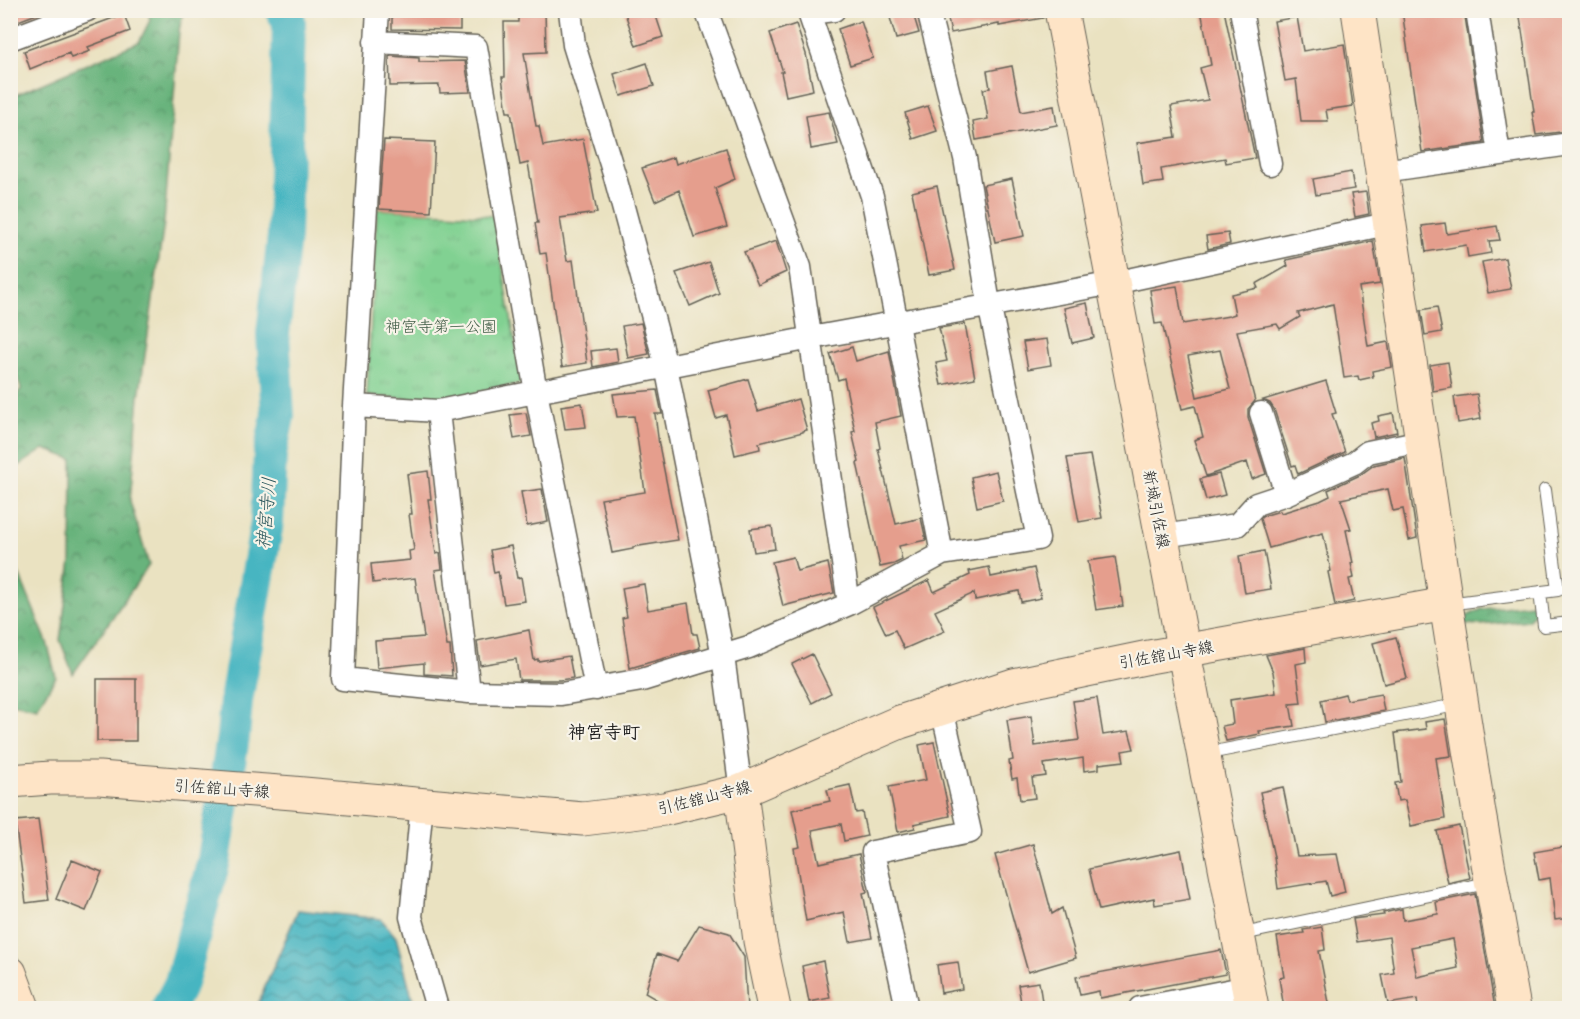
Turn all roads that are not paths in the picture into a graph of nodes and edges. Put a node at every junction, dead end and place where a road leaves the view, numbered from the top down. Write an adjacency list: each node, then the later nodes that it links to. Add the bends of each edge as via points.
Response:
1 (87, 10): 12 (street)
2 (378, 10): 13 (street)
3 (570, 10): 23 (street, via 574,45 615,177)
4 (706, 10): 22 (street, via 800,267)
5 (834, 10): 11 (street)
6 (928, 10): 20 (street, via 965,158)
7 (1061, 10): 19 (main road, 新城引佐線)
8 (1241, 10): 16 (street)
9 (1358, 10): 17 (main road)
10 (1477, 10): 15 (street)
11 (808, 12): 21 (street, via 872,196)
12 (10, 39)
13 (375, 42): 24 (street, via 476,47); 25 (street)
14 (1569, 144): 15 (street)
15 (1499, 154): 17 (street)
16 (1270, 164)
17 (1383, 171): 18 (main road)
18 (1391, 223): 19 (street); 28 (main road)
19 (1114, 283): 20 (street); 31 (main road, 新城引佐線)
20 (989, 304): 21 (street); 32 (street, via 1038,539)
21 (895, 323): 22 (street); 32 (street)
22 (811, 338): 23 (street); 34 (street)
23 (666, 366): 24 (street); 38 (street)
24 (536, 392): 26 (street); 39 (street)
25 (354, 406): 26 (street); 40 (street, via 343,679)
26 (438, 411): 40 (street)
27 (1261, 412): 30 (street)
28 (1422, 441): 30 (street, via 1368,452 1354,463); 35 (main road)
29 (1545, 490): 33 (lane, via 1558,590)
30 (1286, 494): 31 (street, via 1256,504 1237,525)
31 (1163, 536): 37 (main road, 新城引佐線)
32 (942, 554): 34 (street)
33 (1539, 592): 35 (lane); 36 (lane, via 1545,626)
34 (849, 604): 38 (street)
35 (1446, 604): 37 (main road, 引佐舘山寺線); 41 (main road)
36 (1569, 623)
37 (1184, 651): 42 (main road, 引佐舘山寺線, via 1014,685); 43 (main road, 新城引佐線)
38 (723, 656): 39 (street); 45 (street)
39 (597, 689): 40 (street, via 561,694)
40 (469, 692)
41 (1462, 704): 43 (lane); 47 (main road)
42 (942, 708): 45 (main road, 引佐舘山寺線, via 900,722); 54 (street, via 970,832 873,852)
43 (1203, 754): 48 (main road, 新城引佐線)
44 (10, 781): 46 (main road, 引佐舘山寺線, via 70,778)
45 (741, 791): 46 (main road, 引佐舘山寺線, via 664,809 583,819); 53 (main road, via 760,941)
46 (422, 804): 52 (street, via 411,917)
47 (1492, 882): 48 (lane); 56 (main road)
48 (1237, 935): 50 (main road, 新城引佐線)
49 (10, 973): 51 (main road)
50 (1250, 998): 55 (street)
51 (23, 1008)
52 (437, 1008)
53 (774, 1008)
54 (907, 1008)
55 (1140, 1008)
56 (1514, 1008)

